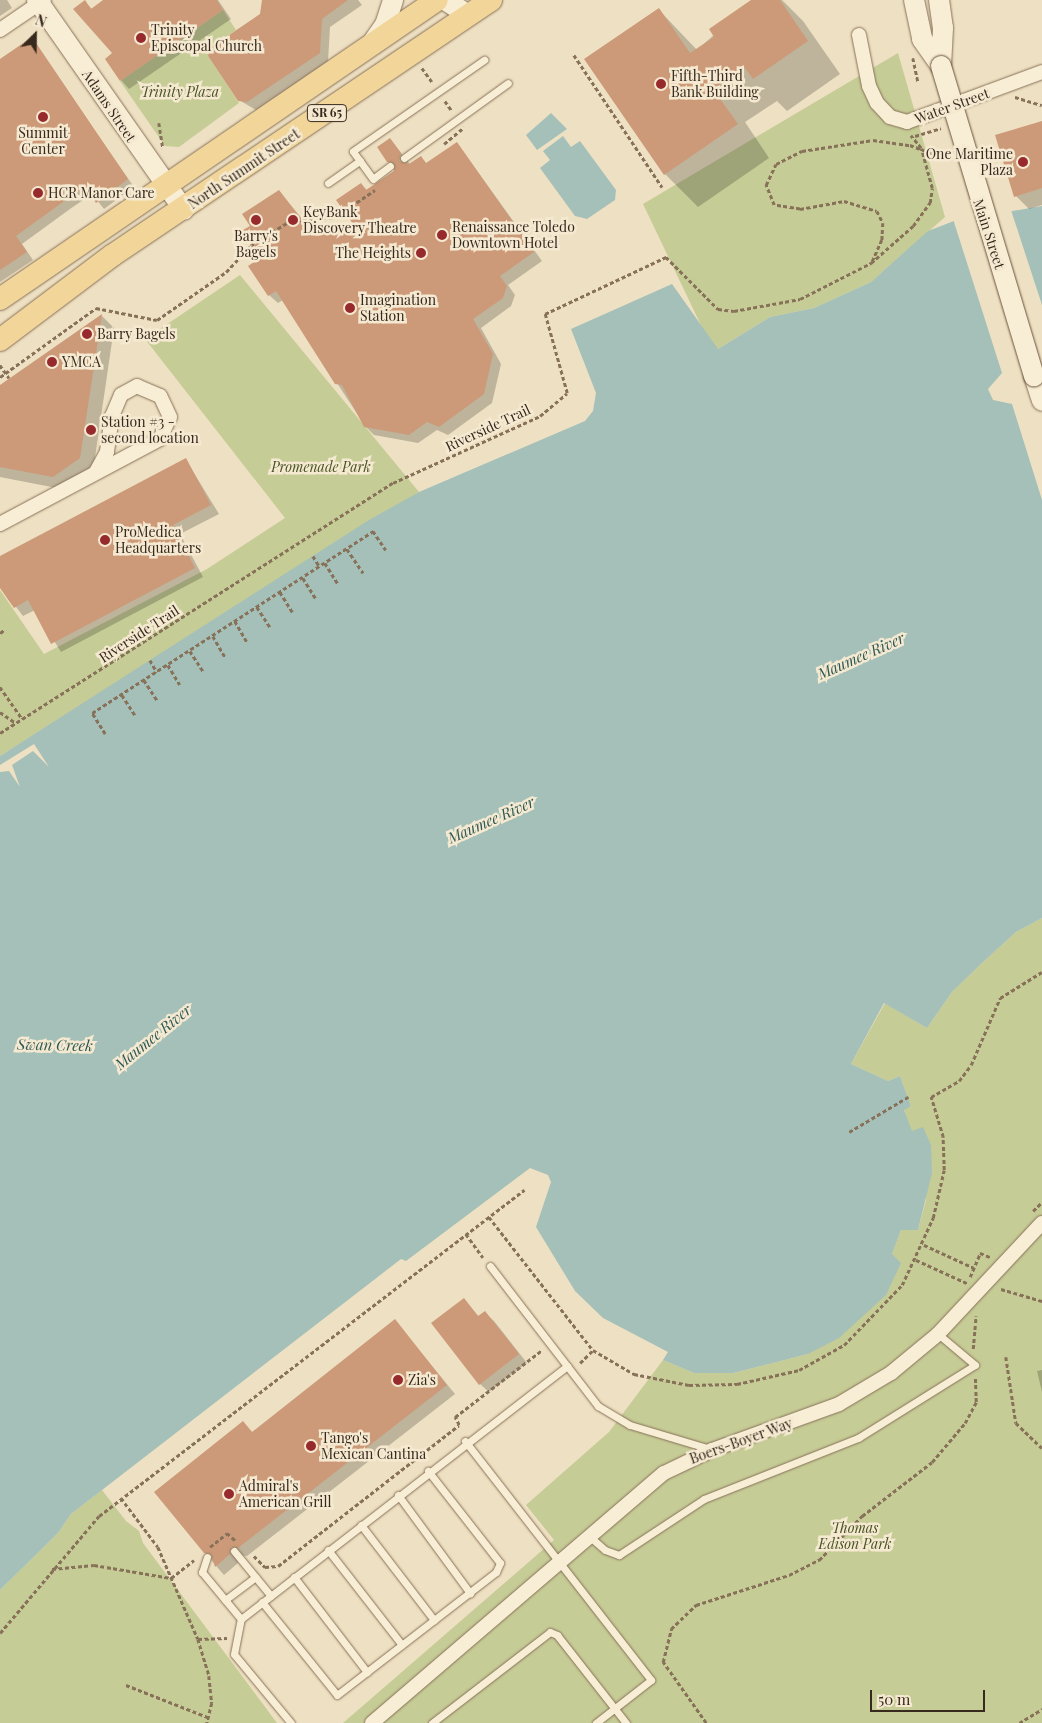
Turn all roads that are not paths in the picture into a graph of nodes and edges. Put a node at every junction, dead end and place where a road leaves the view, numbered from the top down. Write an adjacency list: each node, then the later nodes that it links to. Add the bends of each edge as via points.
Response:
1 (393, 0): 11 (main road, via 386,25)
2 (438, 0): 11 (main road, SR 65)
3 (445, 0): 8 (main road)
4 (491, 0): 8 (main road, North Summit Street / SR 65)
5 (914, 0): 13 (main road, via 922,39)
6 (939, 0): 13 (main road, via 943,28)
7 (40, 1): 9 (street); 20 (main road, Adams Street)
8 (467, 8): 21 (main road, North Summit Street / SR 65)
9 (0, 30)
10 (859, 35): 14 (street, Water Street, via 869,86 876,103 890,117 907,122)
11 (369, 47): 20 (main road, SR 65)
12 (484, 60): 17 (lane, via 353,151)
13 (941, 66): 25 (main road, Main Street, bridge)
14 (1042, 72)
15 (508, 83): 16 (lane)
16 (404, 158)
17 (360, 160): 18 (lane, via 373,179); 19 (lane)
18 (390, 166)
19 (328, 183)
20 (164, 187): 21 (main road, Adams Street); 22 (main road, SR 65)
21 (184, 210): 23 (main road, North Summit Street / SR 65)
22 (8, 293): 23 (main road, via 36,292)
23 (39, 310): 24 (main road, North Summit Street / SR 65)
24 (0, 340)
25 (1042, 401)
26 (96, 472): 26 (street, via 160,439 170,417 160,396 137,386 121,395 112,416 107,452); 27 (street)
27 (0, 524)
28 (1042, 1223): 30 (street, Boers-Boyer Way)
29 (490, 1266): 31 (lane)
30 (938, 1334): 33 (street, Boers-Boyer Way, via 864,1392 816,1414); 37 (lane, via 974,1365 858,1438 704,1499 619,1555 605,1550)
31 (570, 1369): 32 (lane); 33 (lane, via 598,1406 630,1425)
32 (466, 1441): 34 (lane); 41 (lane)
33 (712, 1450): 37 (street, Boers-Boyer Way, via 664,1473)
34 (428, 1471): 35 (lane); 44 (lane, via 500,1563 496,1572)
35 (398, 1495): 36 (lane); 44 (lane)
36 (361, 1525): 38 (lane); 49 (lane)
37 (588, 1534): 41 (street, Boers-Boyer Way)
38 (328, 1550): 43 (lane); 50 (lane)
39 (234, 1551): 42 (lane)
40 (205, 1555): 46 (lane, via 202,1572)
41 (557, 1561): 52 (lane, via 651,1680); 54 (street, Boers-Boyer Way)
42 (255, 1576): 45 (lane); 46 (lane)
43 (294, 1577): 45 (lane); 51 (lane)
44 (470, 1593): 49 (lane)
45 (271, 1596): 47 (lane)
46 (226, 1600): 48 (lane)
47 (262, 1602): 48 (lane); 51 (lane, via 332,1694 337,1696)
48 (241, 1619): 53 (lane, via 234,1654)
49 (434, 1620): 50 (lane)
50 (402, 1645): 51 (lane)
51 (367, 1672)
52 (615, 1708): 55 (lane, via 558,1635 550,1632); 56 (lane); 57 (lane)
53 (291, 1723)
54 (372, 1723)
55 (432, 1723)
56 (596, 1723)
57 (626, 1723)

